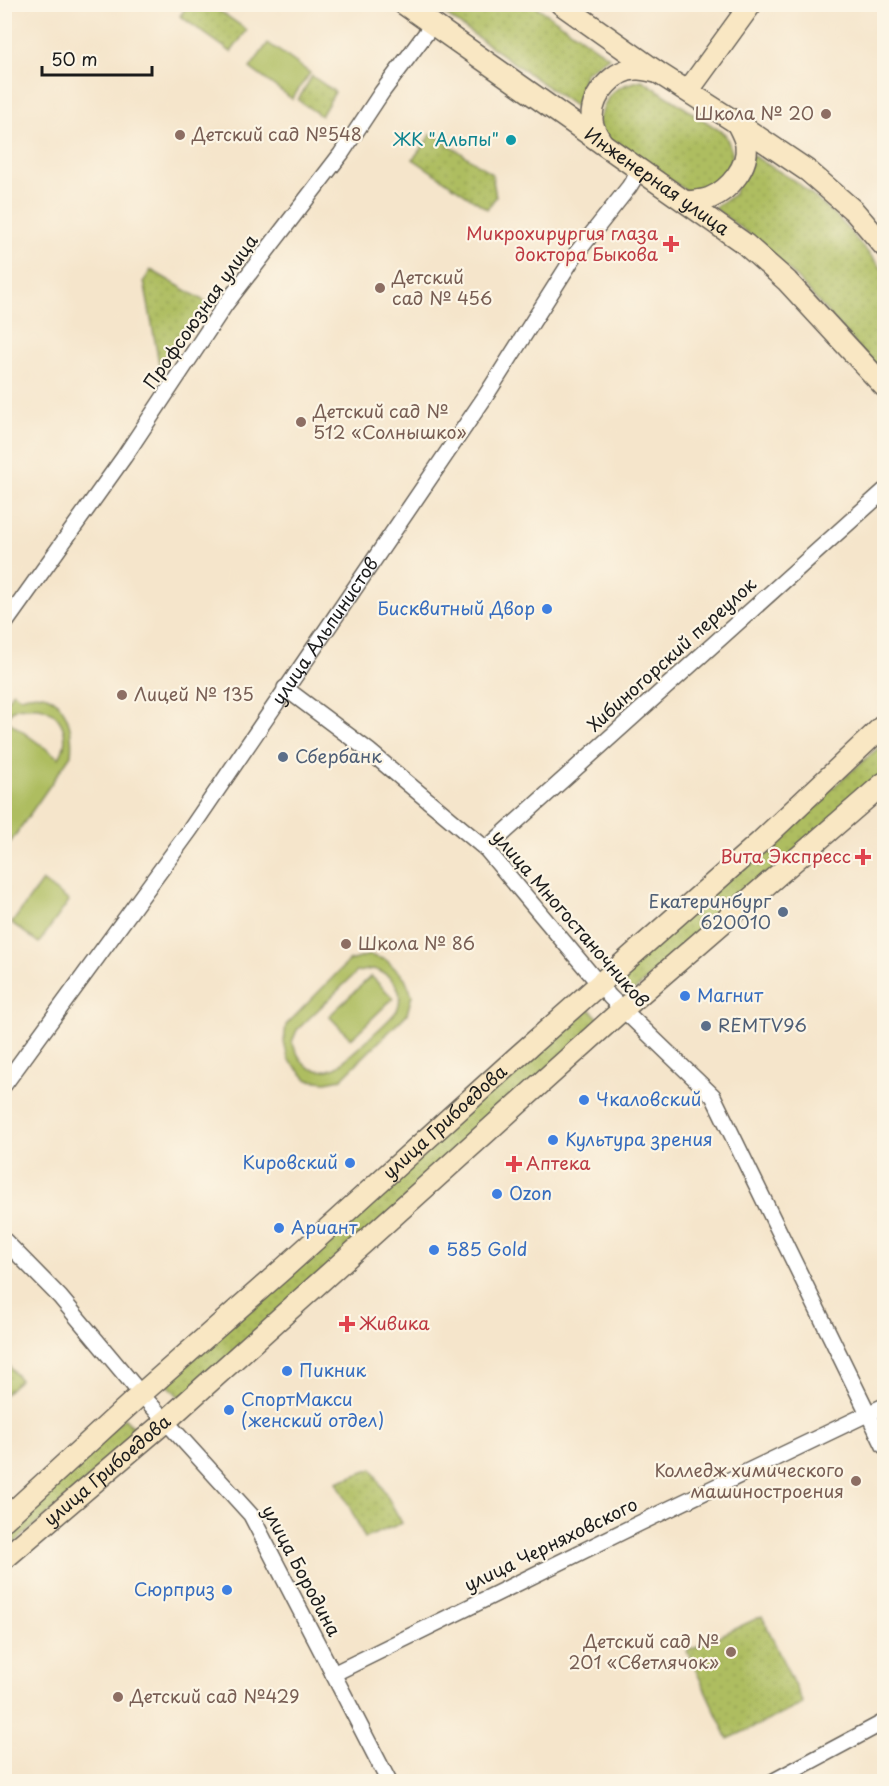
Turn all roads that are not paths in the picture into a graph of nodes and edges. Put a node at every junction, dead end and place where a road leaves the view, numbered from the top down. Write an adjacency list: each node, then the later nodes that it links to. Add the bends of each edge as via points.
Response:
1 (404, 4): 4 (main road, Инженерная улица)
2 (561, 4): 5 (main road)
3 (751, 4): 6 (main road)
4 (433, 24): 8 (main road, Инженерная улица); 14 (street, Профсоюзная улица, via 225,305 124,457)
5 (657, 72): 6 (main road); 8 (main road, via 637,68 602,88 591,116)
6 (688, 91): 7 (main road)
7 (737, 123): 10 (main road, via 746,145 745,161 735,179 710,198); 11 (main road, via 808,171 854,211)
8 (602, 143): 9 (main road, Инженерная улица)
9 (639, 171): 10 (main road, Инженерная улица); 15 (street, улица Альпинистов, via 575,255 485,397)
10 (686, 202): 12 (main road, Инженерная улица, via 745,244 787,282)
11 (885, 246)
12 (885, 386)
13 (885, 491): 18 (street, Хибиногорский переулок)
14 (4, 625)
15 (285, 688): 18 (street, улица Многостаночников, via 369,751); 21 (street, улица Альпинистов, via 190,830)
16 (885, 725): 19 (main road, улица Грибоедова)
17 (885, 783): 20 (main road, улица Грибоедова)
18 (486, 849): 19 (street, улица Многостаночников)
19 (598, 985): 20 (street, улица Многостаночников); 23 (main road, улица Грибоедова)
20 (622, 1010): 25 (street, улица Многостаночников, via 713,1096); 26 (main road, улица Грибоедова)
21 (4, 1085)
22 (4, 1239): 23 (street, улица Бородина, via 60,1297)
23 (141, 1394): 26 (street, улица Бородина); 28 (main road, улица Грибоедова)
24 (885, 1406): 25 (street, улица Черняховского)
25 (870, 1413): 27 (street, улица Многостаночников); 30 (street, улица Черняховского)
26 (167, 1420): 29 (main road, улица Грибоедова); 30 (street, улица Бородина, via 251,1515)
27 (885, 1446)
28 (4, 1520)
29 (4, 1559)
30 (333, 1674): 32 (street, улица Бородина)
31 (885, 1722): 33 (street)
32 (389, 1782)
33 (772, 1782)

